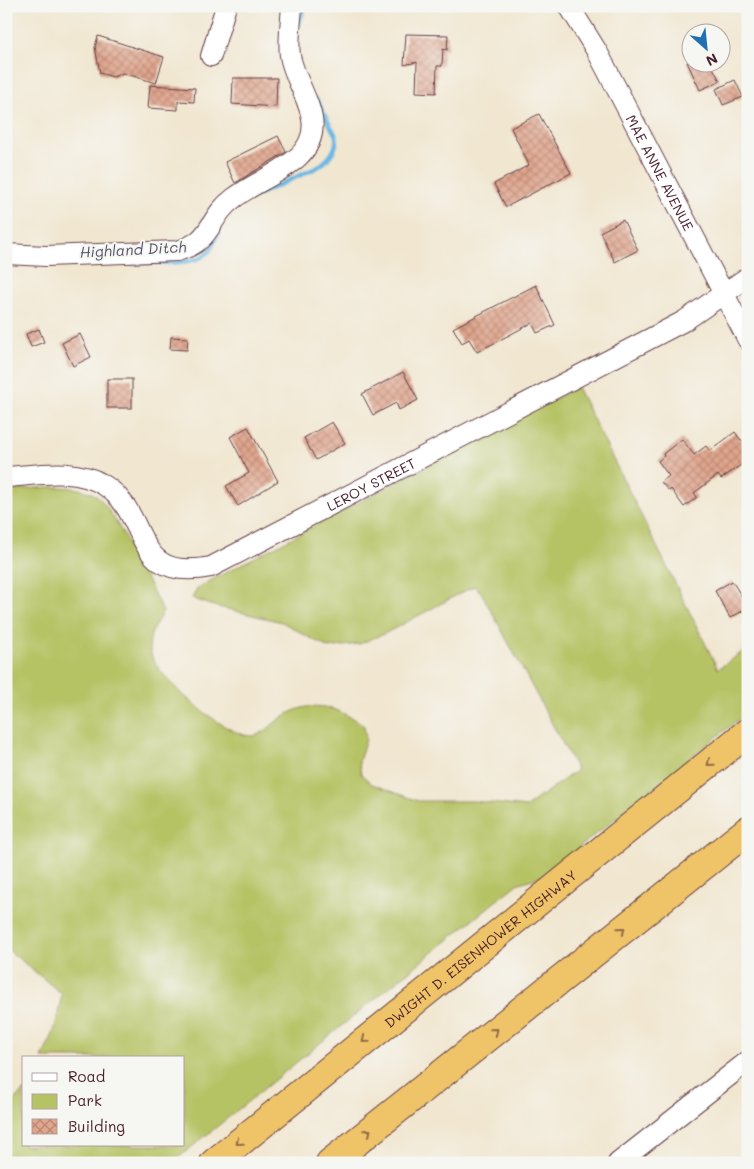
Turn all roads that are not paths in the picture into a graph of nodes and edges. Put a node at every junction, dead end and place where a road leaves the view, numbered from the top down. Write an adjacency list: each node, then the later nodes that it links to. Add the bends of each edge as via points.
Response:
1 (226, 6): 4 (street)
2 (292, 6): 5 (street, via 290,56 314,124 310,141 297,158 232,200 215,217 204,237 186,248 46,256)
3 (577, 9): 7 (street, MAE ANNE AVENUE)
4 (211, 56)
5 (6, 254)
6 (748, 277): 7 (street, LEROY STREET)
7 (723, 294): 8 (street, MAE ANNE AVENUE); 9 (street, LEROY STREET, via 684,322 211,567 180,570 155,558 116,496 105,485 74,474)
8 (748, 340)
9 (6, 477)
10 (748, 732): 13 (highway, DWIGHT D. EISENHOWER HIGHWAY, one-way to 13)
11 (748, 830): 14 (highway, one-way to 11)
12 (748, 1061): 15 (street)
13 (214, 1163)
14 (330, 1163)
15 (618, 1163)

